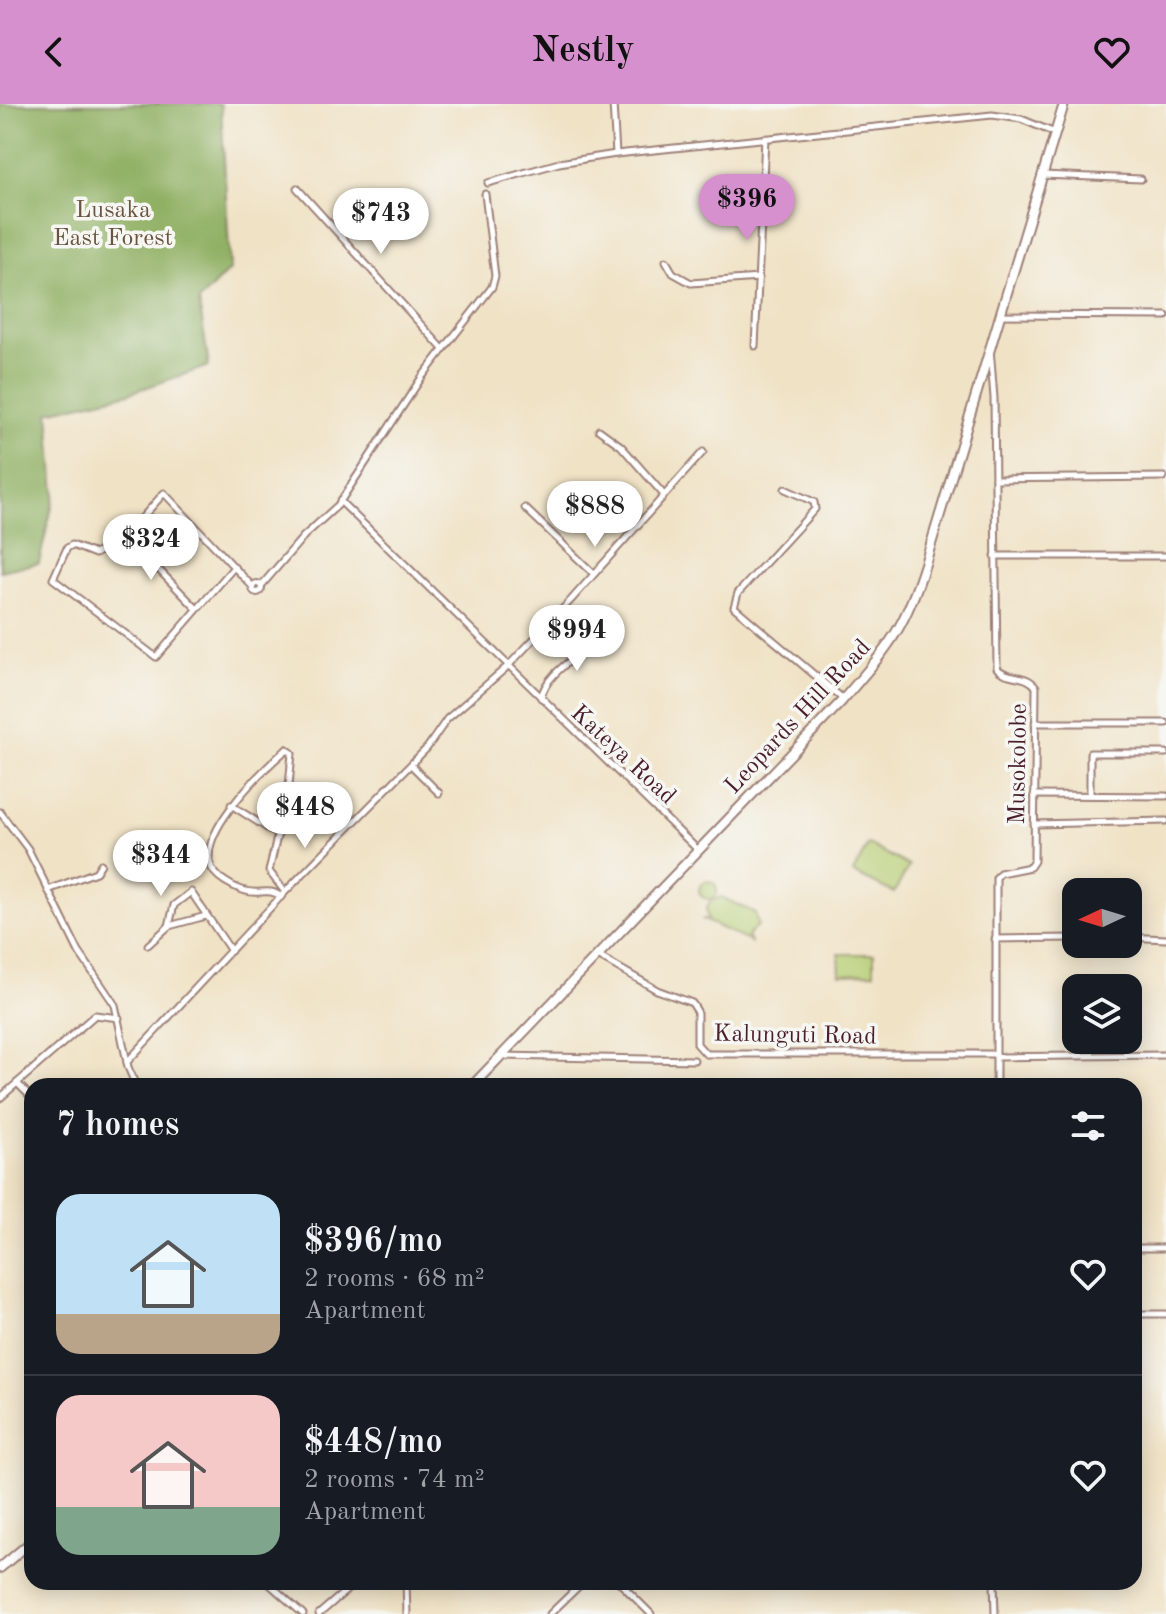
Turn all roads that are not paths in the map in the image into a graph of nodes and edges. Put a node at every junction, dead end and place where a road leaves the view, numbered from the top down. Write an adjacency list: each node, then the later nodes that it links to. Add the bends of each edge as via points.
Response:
1 (613, 104): 5 (street)
2 (1064, 104): 3 (main road, Leopards Hill Road)
3 (1055, 133): 4 (street, via 1001,115); 6 (main road, Leopards Hill Road)
4 (765, 138): 5 (street); 12 (street)
5 (616, 154): 8 (street)
6 (1042, 175): 7 (street); 13 (main road, Leopards Hill Road)
7 (1141, 179)
8 (488, 183)
9 (297, 188): 17 (street)
10 (485, 194): 17 (street, via 495,282)
11 (666, 261): 12 (street, via 673,273 691,283)
12 (759, 278): 15 (street)
13 (999, 315): 14 (street); 16 (main road, Leopards Hill Road)
14 (1166, 316)
15 (755, 346)
16 (990, 347): 21 (street, Musokolobe); 35 (main road, Leopards Hill Road, via 913,601 889,646)
17 (443, 349): 24 (street)
18 (599, 430): 23 (street, via 621,446)
19 (703, 452): 23 (street)
20 (1164, 477): 21 (street)
21 (995, 479): 27 (street, Musokolobe)
22 (785, 489): 35 (street, via 814,502 815,509 738,593 734,607)
23 (664, 495): 30 (street)
24 (339, 503): 29 (street, via 302,534 257,585); 33 (street, Kateya Road)
25 (525, 508): 30 (street)
26 (126, 536): 29 (street, via 164,493); 31 (street); 31 (street, via 95,554 72,545 53,579 156,657)
27 (995, 556): 28 (street); 36 (street, Musokolobe, via 997,668 1035,683)
28 (1166, 556)
29 (234, 567): 31 (street)
30 (593, 573): 33 (street)
31 (197, 609)
32 (597, 638): 34 (street, via 556,675)
33 (508, 666): 34 (street, Kateya Road); 39 (street, via 447,719)
34 (540, 699): 49 (street, Kateya Road)
35 (843, 699): 49 (main road, Leopards Hill Road)
36 (1035, 723): 37 (street); 41 (street, Musokolobe)
37 (1166, 723)
38 (1166, 753): 42 (street, via 1090,753)
39 (411, 765): 40 (street); 52 (street)
40 (439, 793)
41 (1034, 795): 42 (street); 47 (street, Musokolobe)
42 (1090, 795): 43 (street)
43 (1166, 796)
44 (231, 805): 48 (street); 48 (street, via 291,750); 52 (street, via 210,841 212,869 243,890)
45 (0, 812): 51 (street, via 28,849)
46 (1166, 821): 47 (street)
47 (1034, 824): 57 (street, Musokolobe, via 1032,864 996,878)
48 (278, 835): 52 (street, via 269,871)
49 (698, 850): 61 (main road, Leopards Hill Road)
50 (101, 864): 51 (street, via 96,872)
51 (48, 890): 62 (street)
52 (283, 894): 60 (street)
53 (207, 916): 54 (street); 54 (street, via 189,892 174,905); 60 (street)
54 (169, 926): 59 (street)
55 (1062, 938): 57 (street)
56 (1142, 938): 58 (street)
57 (995, 939): 65 (street, Musokolobe)
58 (1166, 939)
59 (148, 945)
60 (231, 951): 67 (street)
61 (597, 956): 64 (main road, Leopards Hill Road); 65 (street, Kalunguti Road, via 692,1003 697,1044 706,1054)
62 (120, 1018): 67 (street); 71 (street, via 95,1015)
63 (1166, 1055): 65 (street)
64 (501, 1056): 66 (street); 69 (main road, Leopards Hill Road)
65 (996, 1056): 70 (street, Musokolobe)
66 (694, 1060)
67 (127, 1062): 68 (street)
68 (133, 1078)
69 (480, 1078)
70 (996, 1078)
71 (17, 1083): 72 (street); 73 (street)
72 (24, 1090)
73 (0, 1098)
74 (1142, 1248): 75 (street)
75 (1166, 1248)
76 (1142, 1314): 77 (street)
77 (1166, 1314)
78 (24, 1548): 79 (main road)
79 (0, 1568)
80 (276, 1590): 86 (street)
81 (347, 1590): 87 (street)
82 (406, 1590): 88 (street)
83 (575, 1590): 89 (street)
84 (627, 1590): 90 (street)
85 (994, 1590): 91 (street)
86 (303, 1614)
87 (319, 1614)
88 (407, 1614)
89 (550, 1614)
90 (651, 1614)
91 (995, 1614)

